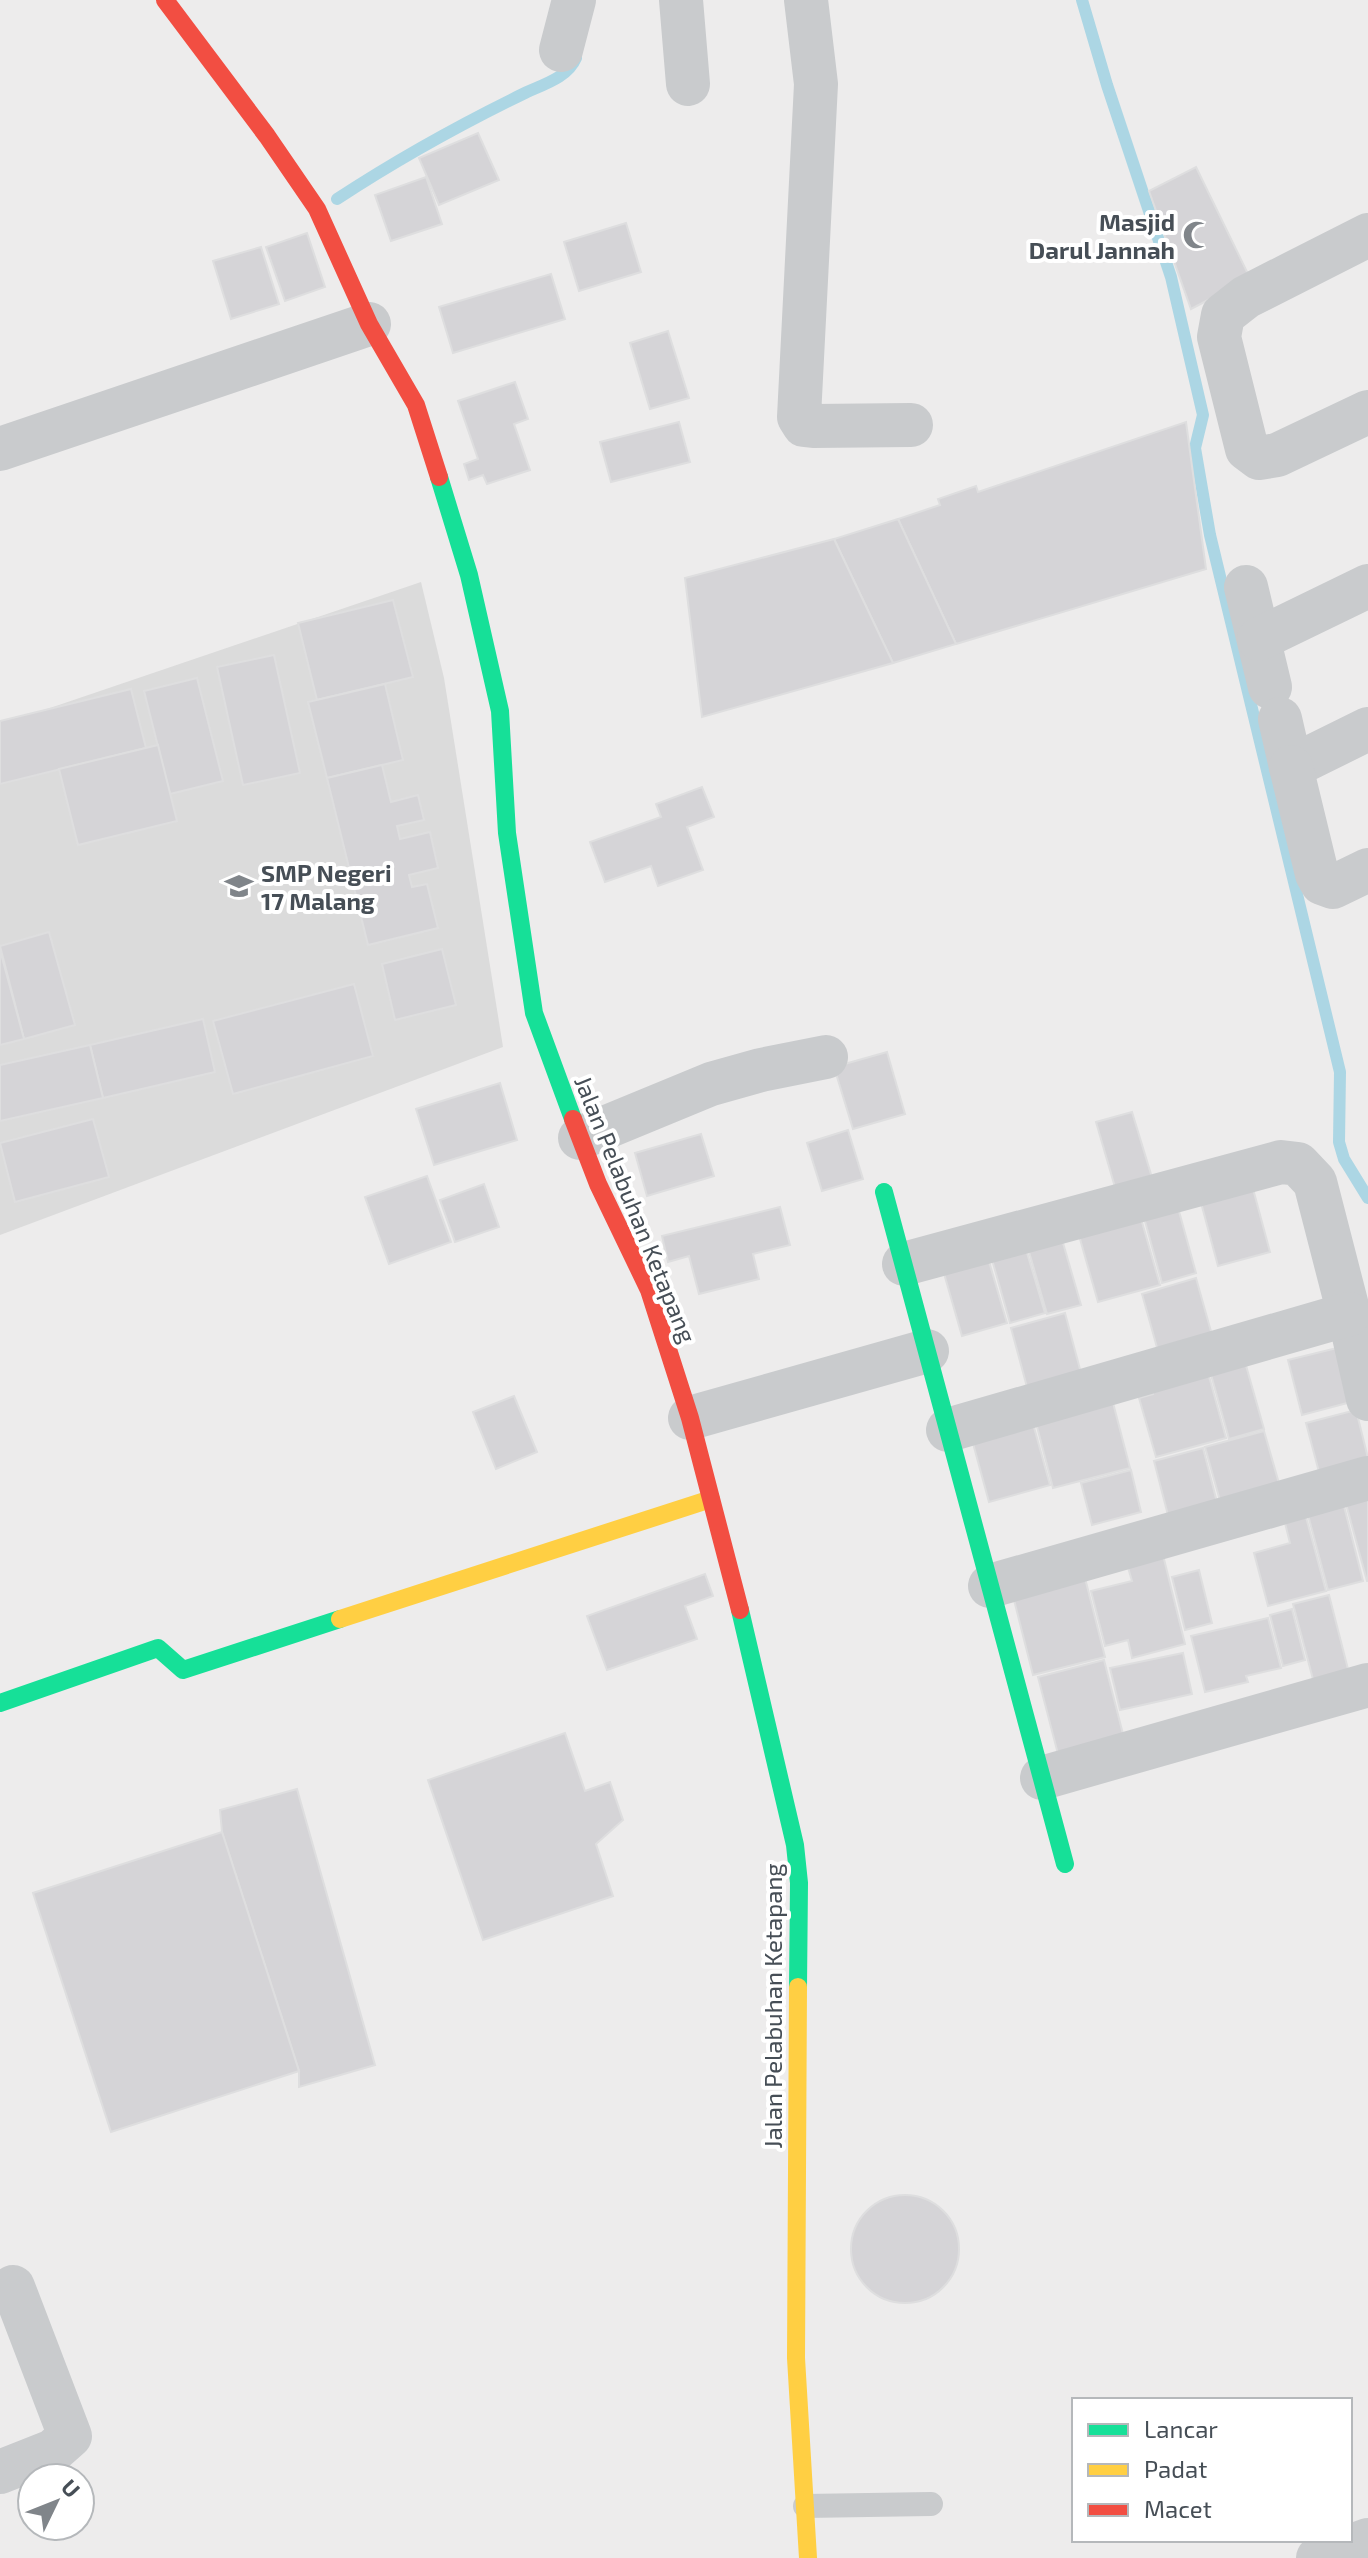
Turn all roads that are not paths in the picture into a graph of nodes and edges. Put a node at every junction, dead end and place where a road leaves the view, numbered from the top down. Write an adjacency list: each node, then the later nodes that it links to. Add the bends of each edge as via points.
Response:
1 (165, 0): 8 (street, Jalan Pelabuhan Ketapang, via 317,209)
2 (574, 0): 5 (street)
3 (681, 0): 6 (street)
4 (806, 0): 10 (street, via 816,84 799,417 804,425 813,426)
5 (561, 50)
6 (688, 84)
7 (1368, 235): 9 (street, via 1246,297 1223,315 1219,337 1247,449 1259,458 1277,455)
8 (369, 324): 11 (street); 19 (street, Jalan Pelabuhan Ketapang, via 416,405 469,575 500,711 507,833 532,999)
9 (1368, 412)
10 (911, 425)
11 (0, 449)
12 (1368, 586): 14 (street)
13 (1246, 587): 14 (street)
14 (1259, 639): 16 (street)
15 (1368, 729): 16 (street)
16 (1291, 767): 17 (street, via 1322,883 1333,887)
17 (1368, 870)
18 (826, 1057): 19 (street, via 711,1084)
19 (580, 1138): 25 (street, Jalan Pelabuhan Ketapang, via 649,1290)
20 (884, 1192): 21 (street)
21 (904, 1264): 22 (street, via 1281,1162 1298,1164 1315,1182); 23 (street)
22 (1349, 1314): 24 (street); 26 (street)
23 (927, 1351): 25 (street); 26 (street)
24 (1368, 1399)
25 (690, 1418): 28 (street, Jalan Pelabuhan Ketapang)
26 (948, 1430): 29 (street)
27 (1368, 1478): 29 (street)
28 (711, 1499): 31 (street, via 183,1670 158,1648); 37 (street, Jalan Pelabuhan Ketapang, via 758,1678 799,1883 796,2358)
29 (990, 1586): 32 (street)
30 (1368, 1685): 32 (street)
31 (0, 1703)
32 (1042, 1778): 33 (street)
33 (1065, 1864)
34 (13, 2287): 35 (street, via 70,2436 53,2451)
35 (0, 2472)
36 (931, 2504): 37 (lane)
37 (805, 2506): 39 (street, Jalan Pelabuhan Ketapang)
38 (1368, 2540): 40 (street)
39 (808, 2558)
40 (1318, 2558)

